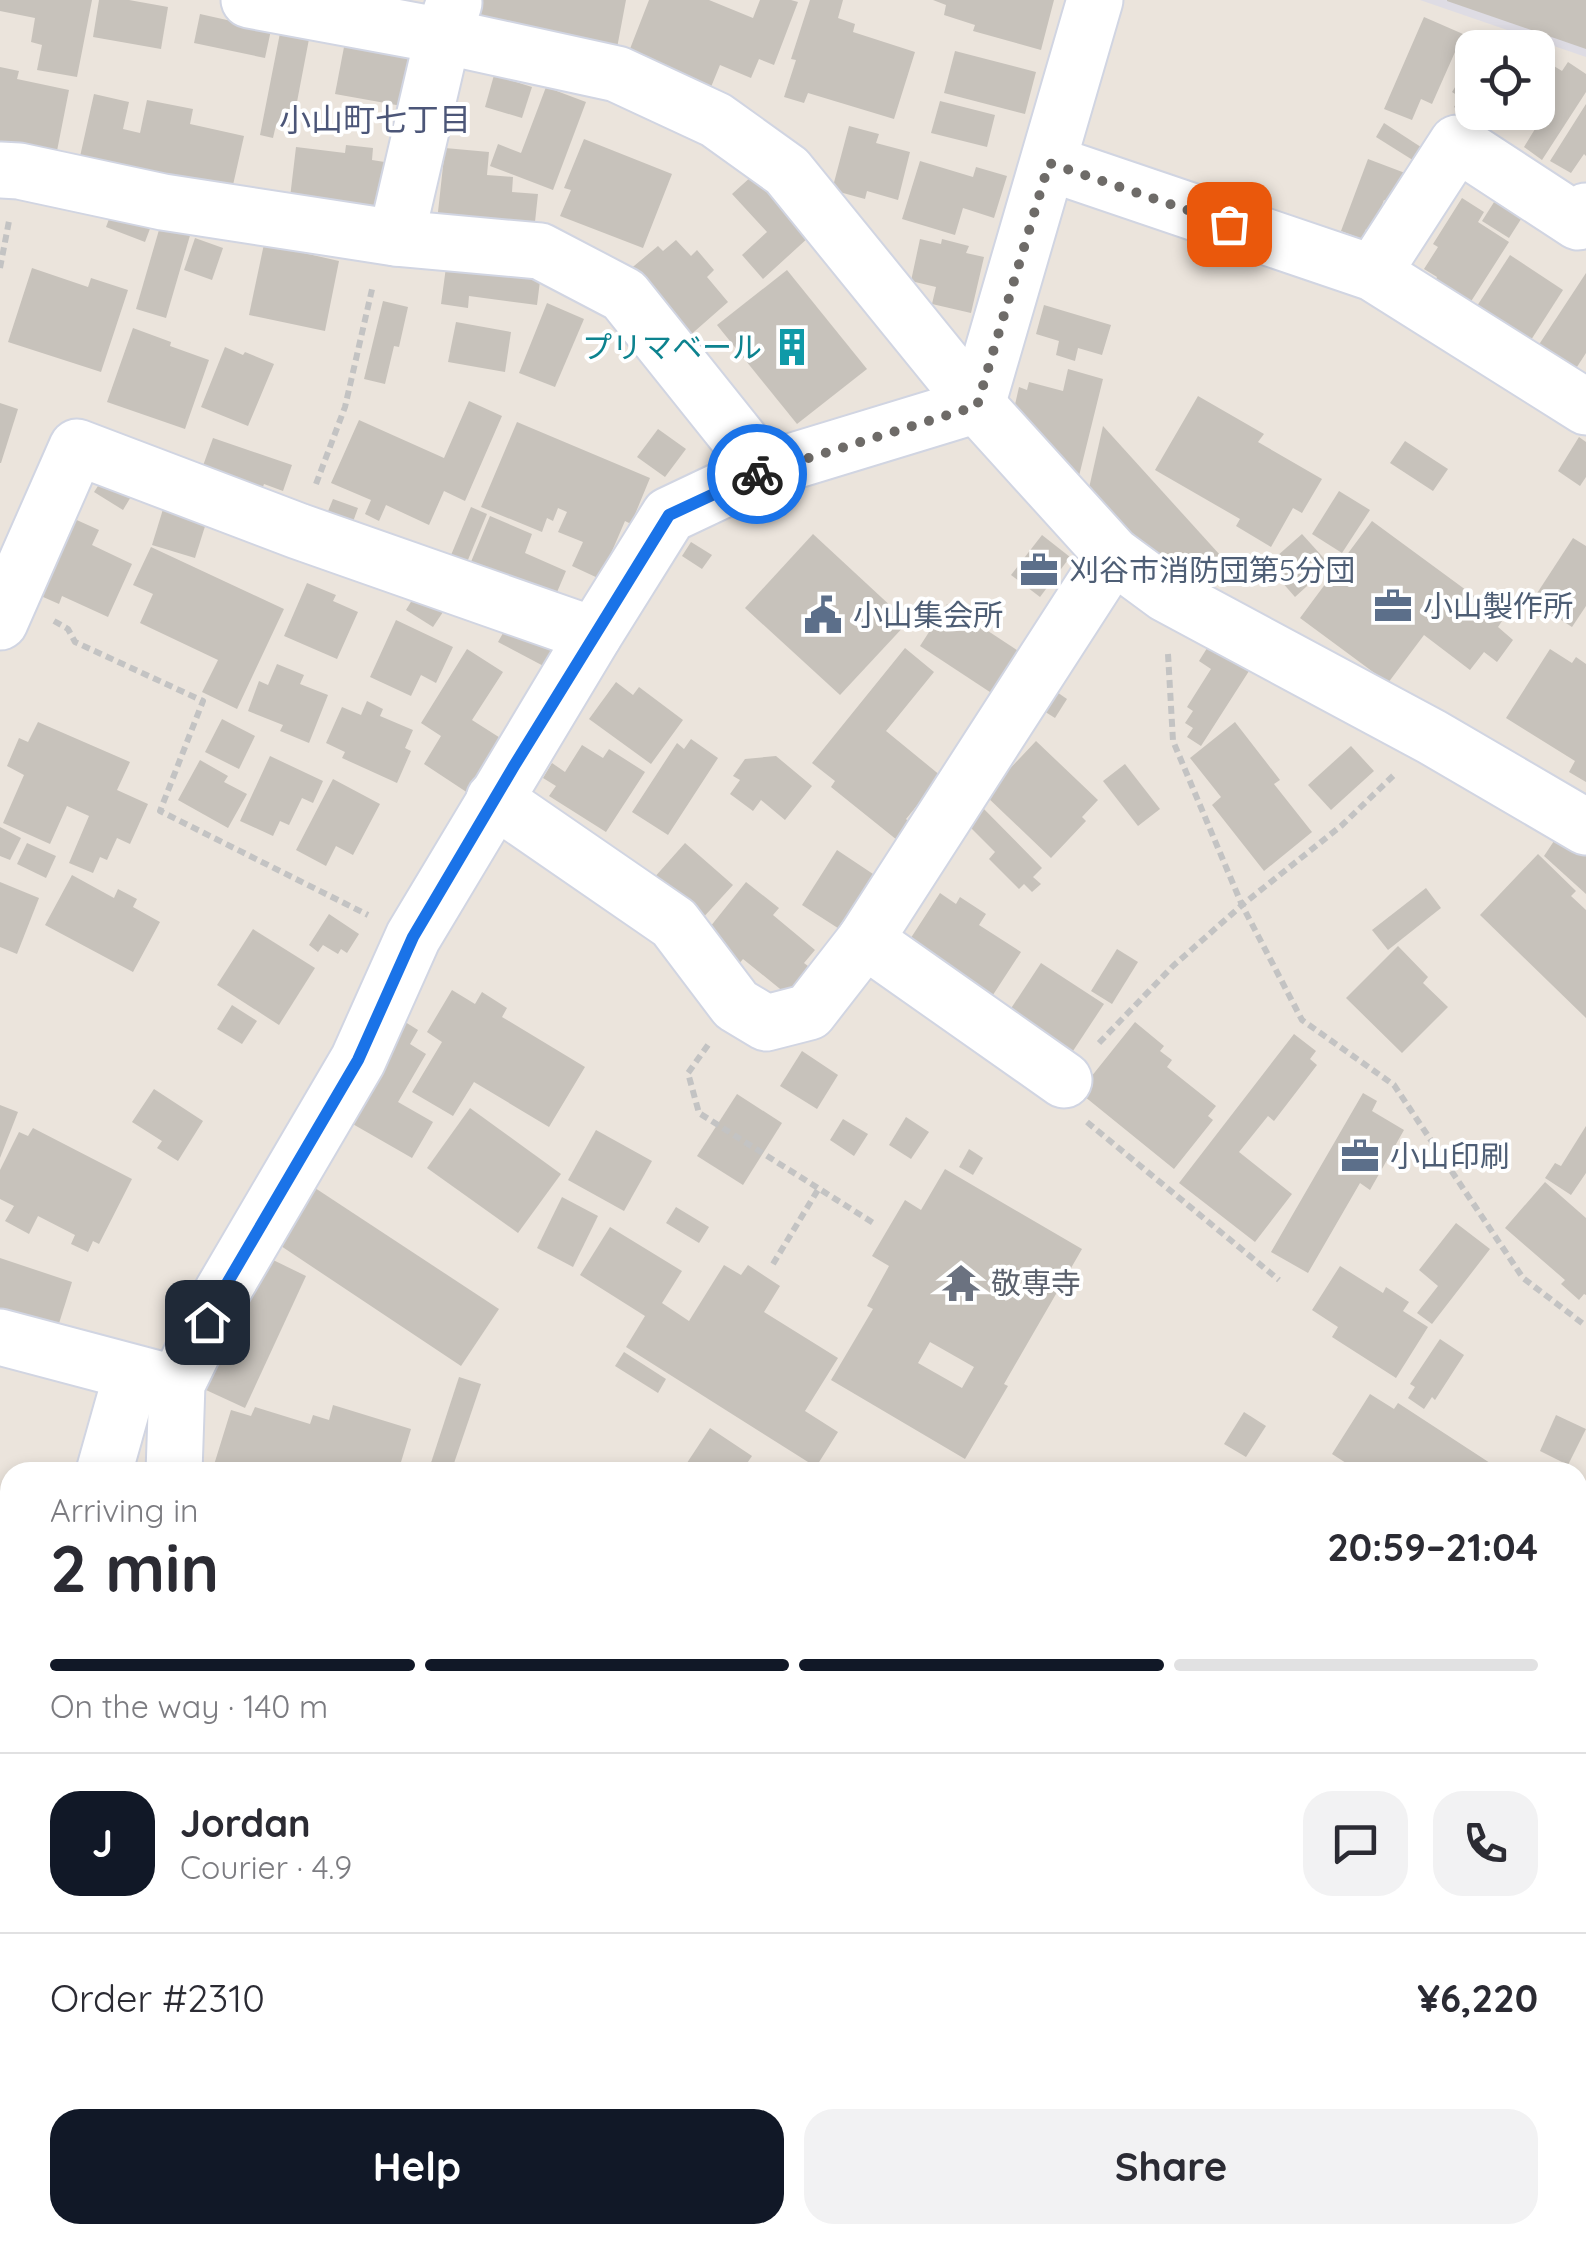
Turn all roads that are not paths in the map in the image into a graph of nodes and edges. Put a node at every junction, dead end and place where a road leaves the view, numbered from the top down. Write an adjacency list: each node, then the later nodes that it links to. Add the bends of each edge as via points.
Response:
1 (249, 0): 3 (street)
2 (1096, 0): 4 (street)
3 (449, 18): 7 (street); 9 (street, via 617,74 716,120 787,172)
4 (1049, 163): 8 (street); 9 (street)
5 (0, 170): 7 (street)
6 (1586, 210): 8 (street, via 1578,222 1457,143)
7 (396, 238): 11 (street, via 540,251 624,294)
8 (1373, 272): 10 (street)
9 (977, 406): 11 (street); 12 (street)
10 (1586, 407)
11 (764, 470): 14 (street, via 669,515)
12 (1113, 554): 16 (street, via 1166,594); 17 (street)
13 (6, 610): 14 (street, via 77,448)
14 (594, 635): 15 (street)
15 (494, 799): 17 (street, via 674,923 736,1004 766,1023 808,1012); 20 (street, via 413,937 358,1060 222,1292)
16 (1586, 828)
17 (865, 940): 18 (street)
18 (1064, 1080)
19 (0, 1337): 20 (street)
20 (155, 1379): 21 (street); 22 (street)
21 (109, 1462)
22 (172, 1462)

